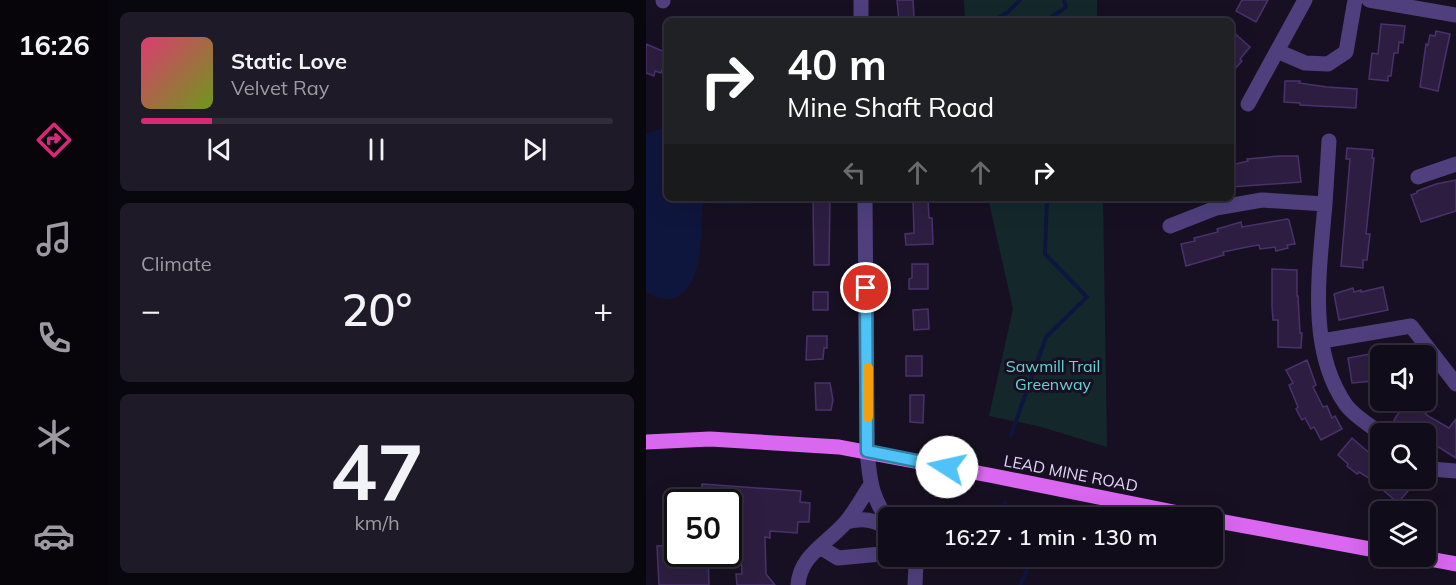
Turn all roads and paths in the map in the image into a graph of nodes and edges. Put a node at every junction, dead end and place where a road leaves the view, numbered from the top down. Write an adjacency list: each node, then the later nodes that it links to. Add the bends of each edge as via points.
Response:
1 (861, 0): 6 (street)
2 (1305, 0): 7 (street)
3 (1356, 0): 7 (street, via 1346,52 1327,64 1305,63)
4 (1369, 0): 5 (street)
5 (1456, 15)
6 (861, 18)
7 (1277, 51): 8 (street)
8 (1248, 104)
9 (1329, 141): 13 (street)
10 (1456, 164): 11 (street)
11 (1418, 177)
12 (865, 201): 19 (street)
13 (1325, 204): 14 (street, via 1262,200 1216,208); 15 (street, via 1318,297)
14 (1170, 226)
15 (1322, 341): 16 (street, via 1411,326); 17 (street, via 1331,378 1347,406)
16 (1456, 384)
17 (1370, 425)
18 (646, 442): 19 (main road, LEAD MINE ROAD, via 769,441)
19 (867, 451): 22 (street); 24 (main road, LEAD MINE ROAD)
20 (1436, 468): 21 (street)
21 (1456, 471)
22 (870, 486): 23 (street); 25 (street)
23 (878, 507)
24 (1148, 507)
25 (846, 522): 26 (street, via 860,518); 28 (street)
26 (878, 522)
27 (1223, 522): 29 (main road)
28 (820, 547): 30 (street, via 838,558); 34 (street, via 799,572)
29 (1370, 549)
30 (878, 554)
31 (1436, 560): 32 (main road)
32 (1456, 564)
33 (916, 567): 35 (street)
34 (798, 585)
35 (915, 585)

